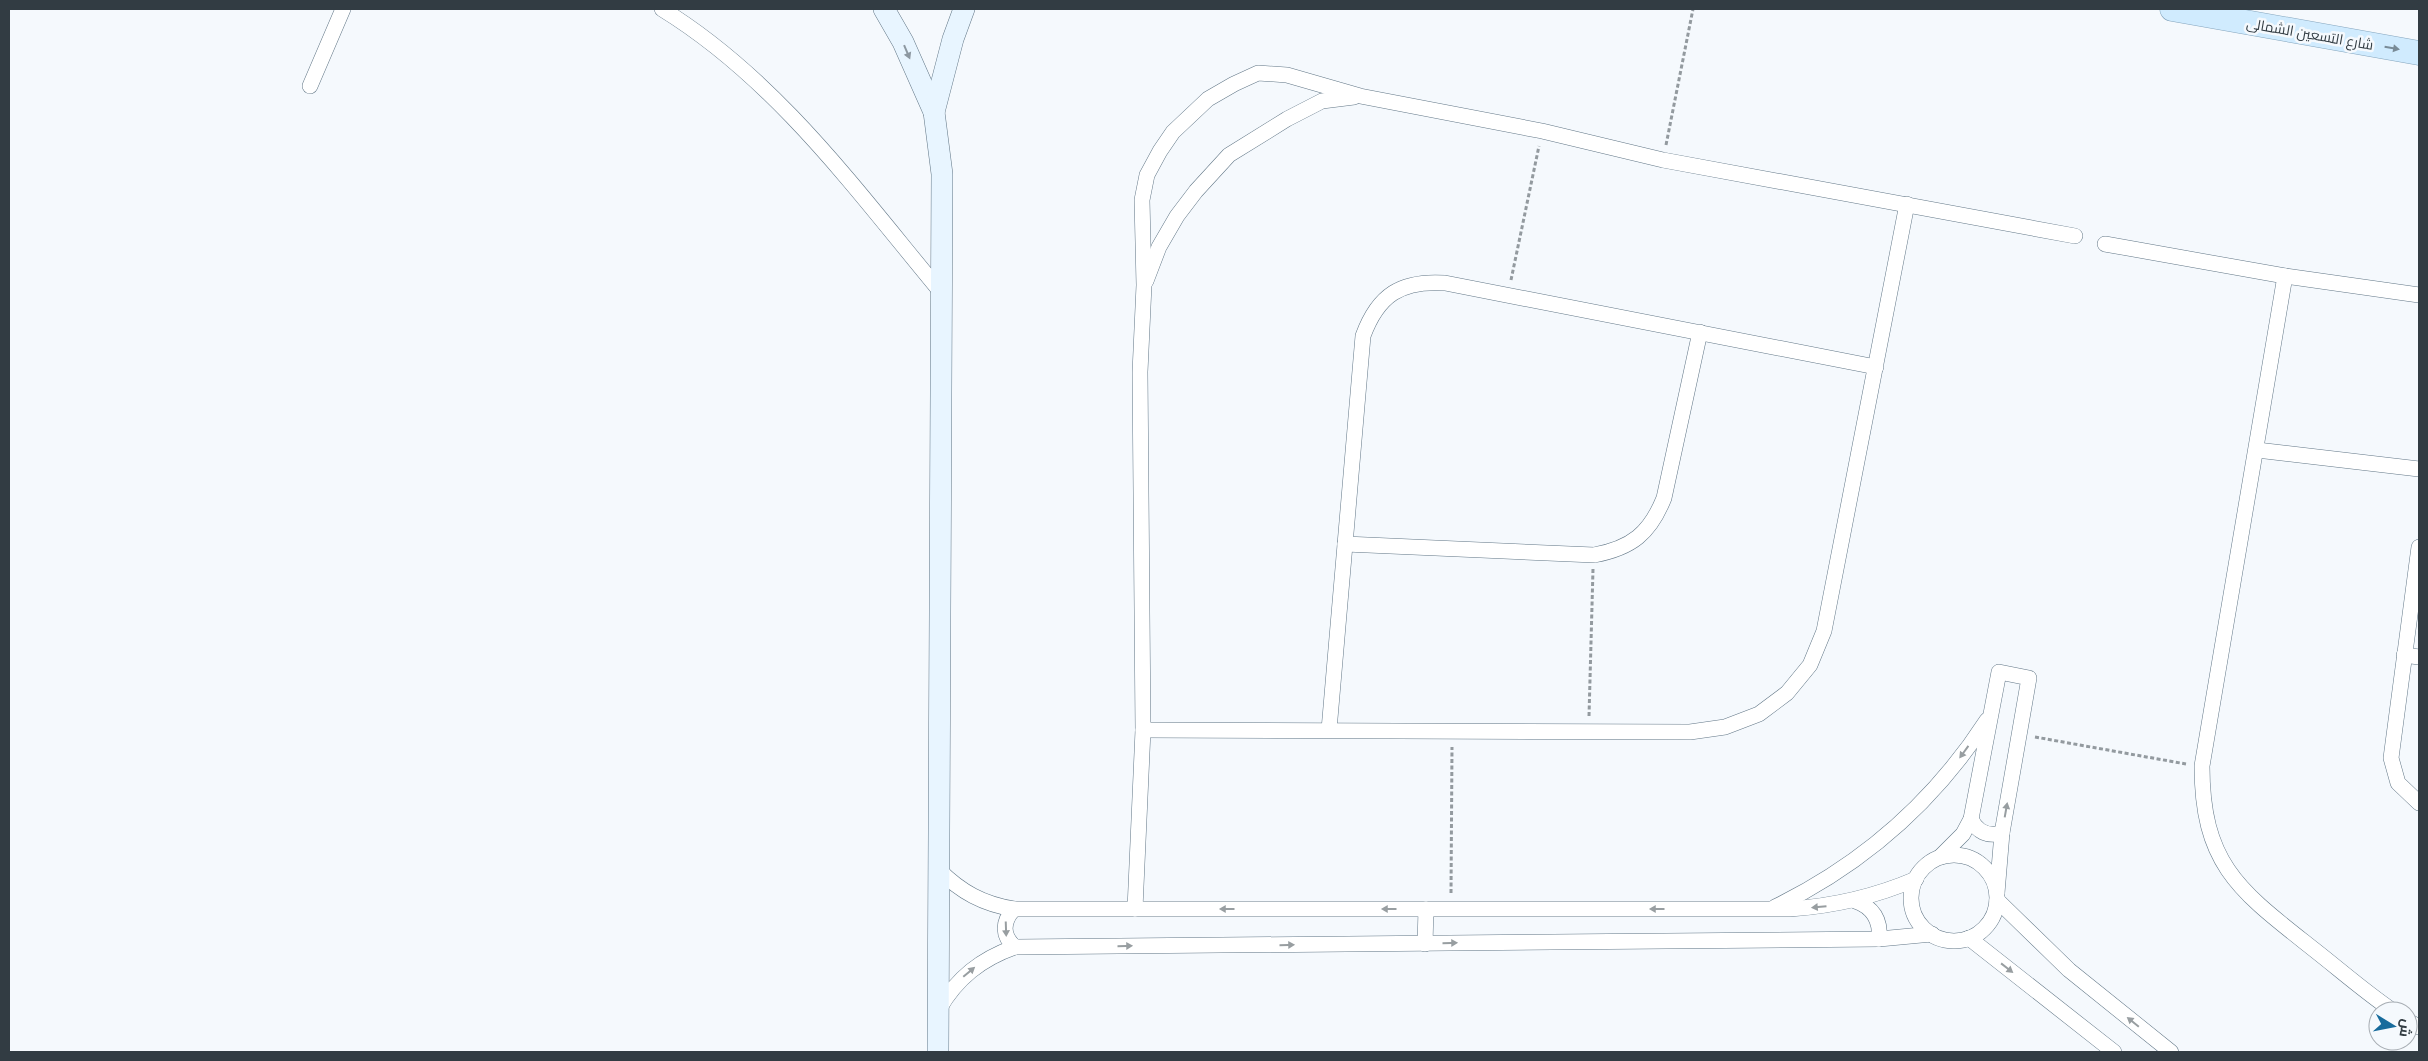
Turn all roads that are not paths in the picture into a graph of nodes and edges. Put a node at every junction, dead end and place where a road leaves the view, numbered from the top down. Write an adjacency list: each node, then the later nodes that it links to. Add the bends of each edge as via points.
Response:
1 (343, 9): 7 (street)
2 (662, 9): 15 (street, via 708,41 776,99)
3 (884, 9): 9 (street, one-way to 9, via 903,42)
4 (964, 9): 9 (street)
5 (2172, 9): 6 (main road, شارع التسعين الشمالى, one-way to 6)
6 (2419, 53)
7 (310, 86)
8 (1360, 96): 10 (street, via 1542,131 1663,160); 14 (street, via 1322,101 1229,156 1196,190 1177,216 1159,247); 14 (street, via 1286,75 1258,73 1234,84 1192,112 1173,132 1147,175 1142,200)
9 (934, 112): 15 (street, via 942,174)
10 (1907, 204): 11 (street); 18 (street)
11 (2075, 236)
12 (2105, 244): 13 (street)
13 (2286, 276): 16 (street); 19 (street)
14 (1144, 285): 26 (street, via 1140,372)
15 (940, 291): 32 (street)
16 (2419, 295)
17 (1700, 332): 18 (street); 21 (street, via 1664,498 1657,516 1630,544 1594,555); 21 (street, via 1445,283 1423,282 1402,287 1384,299 1370,316 1363,336)
18 (1876, 366): 27 (street, via 1824,631 1810,664 1787,693 1758,714 1725,727 1690,732)
19 (2257, 450): 20 (street); 45 (street, via 2202,766 2202,800 2209,832 2222,862 2242,890)
20 (2419, 469)
21 (1345, 544): 27 (street)
22 (2419, 547): 23 (street)
23 (2404, 655): 24 (street); 28 (street, via 2390,758 2398,783)
24 (2419, 657)
25 (1991, 712): 29 (street); 30 (street, one-way to 25, via 2029,678 1999,672); 39 (street, one-way to 39, via 1943,779 1896,828 1849,865)
26 (1142, 730): 27 (street); 37 (street)
27 (1329, 730)
28 (2419, 803)
29 (1971, 819): 30 (street, via 1983,833); 31 (street, via 1963,834)
30 (2002, 833): 34 (street)
31 (1940, 857): 33 (street, via 1927,864); 34 (street, via 1965,856 1977,861 1994,881)
32 (939, 870): 36 (street, via 970,896); 46 (street)
33 (1916, 879): 35 (street); 40 (street, via 1911,895 1913,909 1919,922)
34 (1997, 897): 41 (street, via 1990,921); 49 (street, one-way to 34, via 2069,970)
35 (1854, 901): 39 (street, one-way to 39, via 1822,907); 42 (street, via 1875,915)
36 (1014, 909): 37 (street); 44 (street, one-way to 44, via 1008,914 1004,929)
37 (1135, 909): 38 (street, one-way to 37)
38 (1426, 909): 39 (street, one-way to 38); 43 (street)
39 (1771, 909)
40 (1932, 934): 41 (street, via 1948,940); 42 (street)
41 (1969, 938): 48 (street, one-way to 48)
42 (1879, 939): 43 (street, one-way to 42)
43 (1425, 944): 44 (street, one-way to 43)
44 (1015, 948): 46 (street, one-way to 44, via 957,982 970,971 984,961)
45 (2380, 1001)
46 (938, 1009): 47 (street)
47 (938, 1052)
48 (2114, 1052)
49 (2171, 1052)

